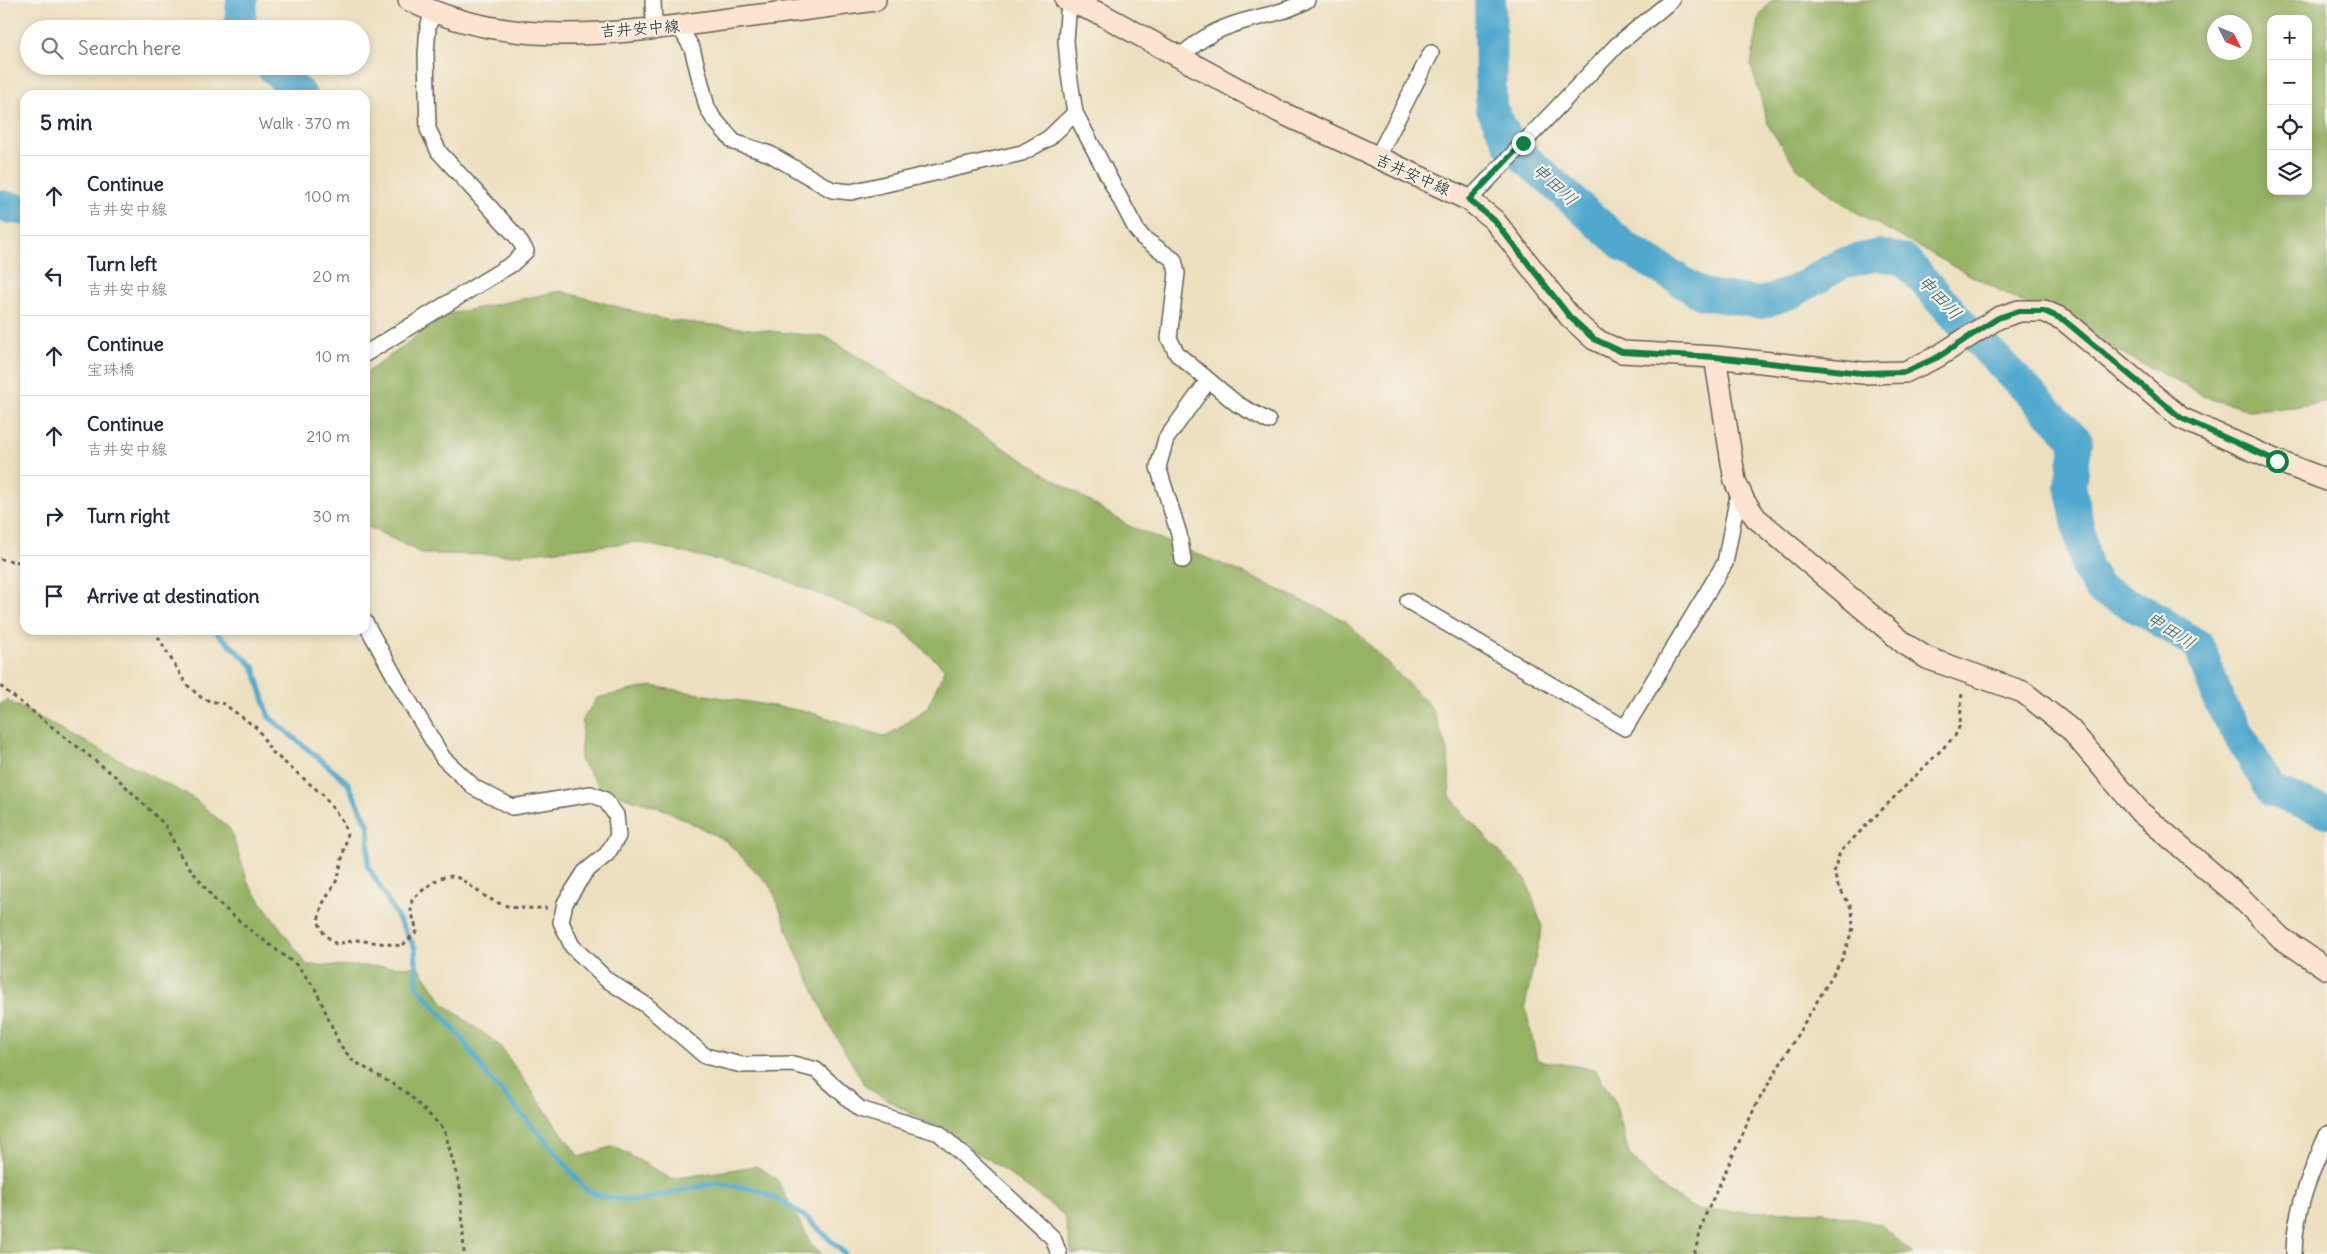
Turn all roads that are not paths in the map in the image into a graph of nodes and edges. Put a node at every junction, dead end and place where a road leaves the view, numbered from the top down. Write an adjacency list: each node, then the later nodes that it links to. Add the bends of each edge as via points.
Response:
1 (409, 0): 7 (main road, 吉井安中線)
2 (653, 0): 9 (street)
3 (875, 0): 8 (main road, 吉井安中線)
4 (1068, 0): 11 (main road, 吉井安中線, via 1102,14); 12 (street, via 1066,41)
5 (1306, 0): 11 (street, via 1295,7 1228,26 1202,39)
6 (1672, 0): 14 (street, via 1617,45)
7 (433, 12): 9 (main road, 吉井安中線, via 476,25 542,35); 15 (street, via 426,54 428,129 439,152 526,251 512,264)
8 (679, 26): 9 (main road, 吉井安中線); 12 (street, via 692,48 707,107 734,142 770,154 832,190 851,192 1022,152 1049,138)
9 (654, 29)
10 (1431, 53): 13 (street)
11 (1179, 57): 13 (main road, 吉井安中線, via 1280,112)
12 (1075, 114): 17 (street, via 1136,229 1143,238 1174,260 1176,272 1169,338 1178,354)
13 (1377, 158): 14 (main road, 吉井安中線)
14 (1469, 200): 16 (main road, 吉井安中線, via 1494,220 1570,317 1594,339 1622,352)
15 (370, 351)
16 (1715, 357): 19 (main road, 吉井安中線, via 1862,373 1905,372 1938,357 1998,318 2019,311 2044,311 2064,320 2181,418); 20 (main road)
17 (1208, 381): 18 (street, via 1237,404); 21 (street, via 1166,439 1158,467)
18 (1268, 421)
19 (2327, 480)
20 (1739, 490): 22 (street, via 1725,563 1625,728); 24 (main road, via 1756,518 1905,644 1927,658 2023,692 2070,728 2140,812 2240,898 2281,938)
21 (1184, 560)
22 (1408, 601)
23 (370, 631): 26 (street, via 443,758 475,788 512,807 591,794 605,800 616,815 618,836 606,854 585,872 565,903 562,922 572,946 607,980 646,1005 705,1056 742,1065 793,1064 816,1070 860,1108 939,1134 1054,1238)
24 (2327, 970)
25 (2327, 1134): 27 (street, via 2305,1186 2294,1233)
26 (1060, 1254)
27 (2294, 1254)

